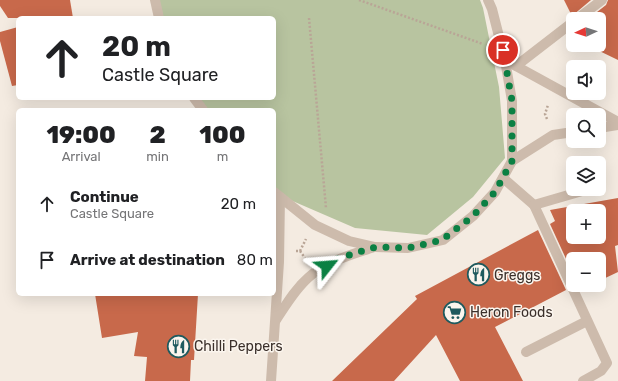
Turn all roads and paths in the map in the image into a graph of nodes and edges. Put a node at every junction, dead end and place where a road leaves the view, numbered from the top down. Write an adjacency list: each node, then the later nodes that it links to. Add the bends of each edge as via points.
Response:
1 (155, 0): 6 (street)
2 (359, 0): 9 (path)
3 (488, 0): 10 (street)
4 (602, 0): 5 (street)
5 (586, 12)
6 (159, 16)
7 (309, 18): 23 (path)
8 (566, 27): 11 (street)
9 (484, 44)
10 (505, 60): 11 (street); 18 (street, via 512,101)
11 (516, 66): 13 (street)
12 (548, 105): 14 (path, via 545,114)
13 (618, 122)
14 (549, 124)
15 (618, 126): 16 (street)
16 (606, 127)
17 (566, 133): 18 (street, via 553,135)
18 (512, 161): 19 (street)
19 (503, 178): 22 (street); 25 (street, via 495,192 473,216 442,240 408,248)
20 (277, 194): 25 (street, via 315,225 349,241); 29 (street, via 279,262)
21 (566, 196): 22 (street)
22 (534, 205): 30 (street)
23 (326, 208)
24 (307, 237): 27 (path)
25 (376, 247): 29 (street, via 339,258 309,277)
26 (290, 251): 27 (path)
27 (300, 251): 28 (path)
28 (308, 262)
29 (276, 320): 32 (street)
30 (588, 321): 31 (street); 33 (street, via 607,363 601,371)
31 (526, 352)
32 (271, 381)
33 (583, 381)

